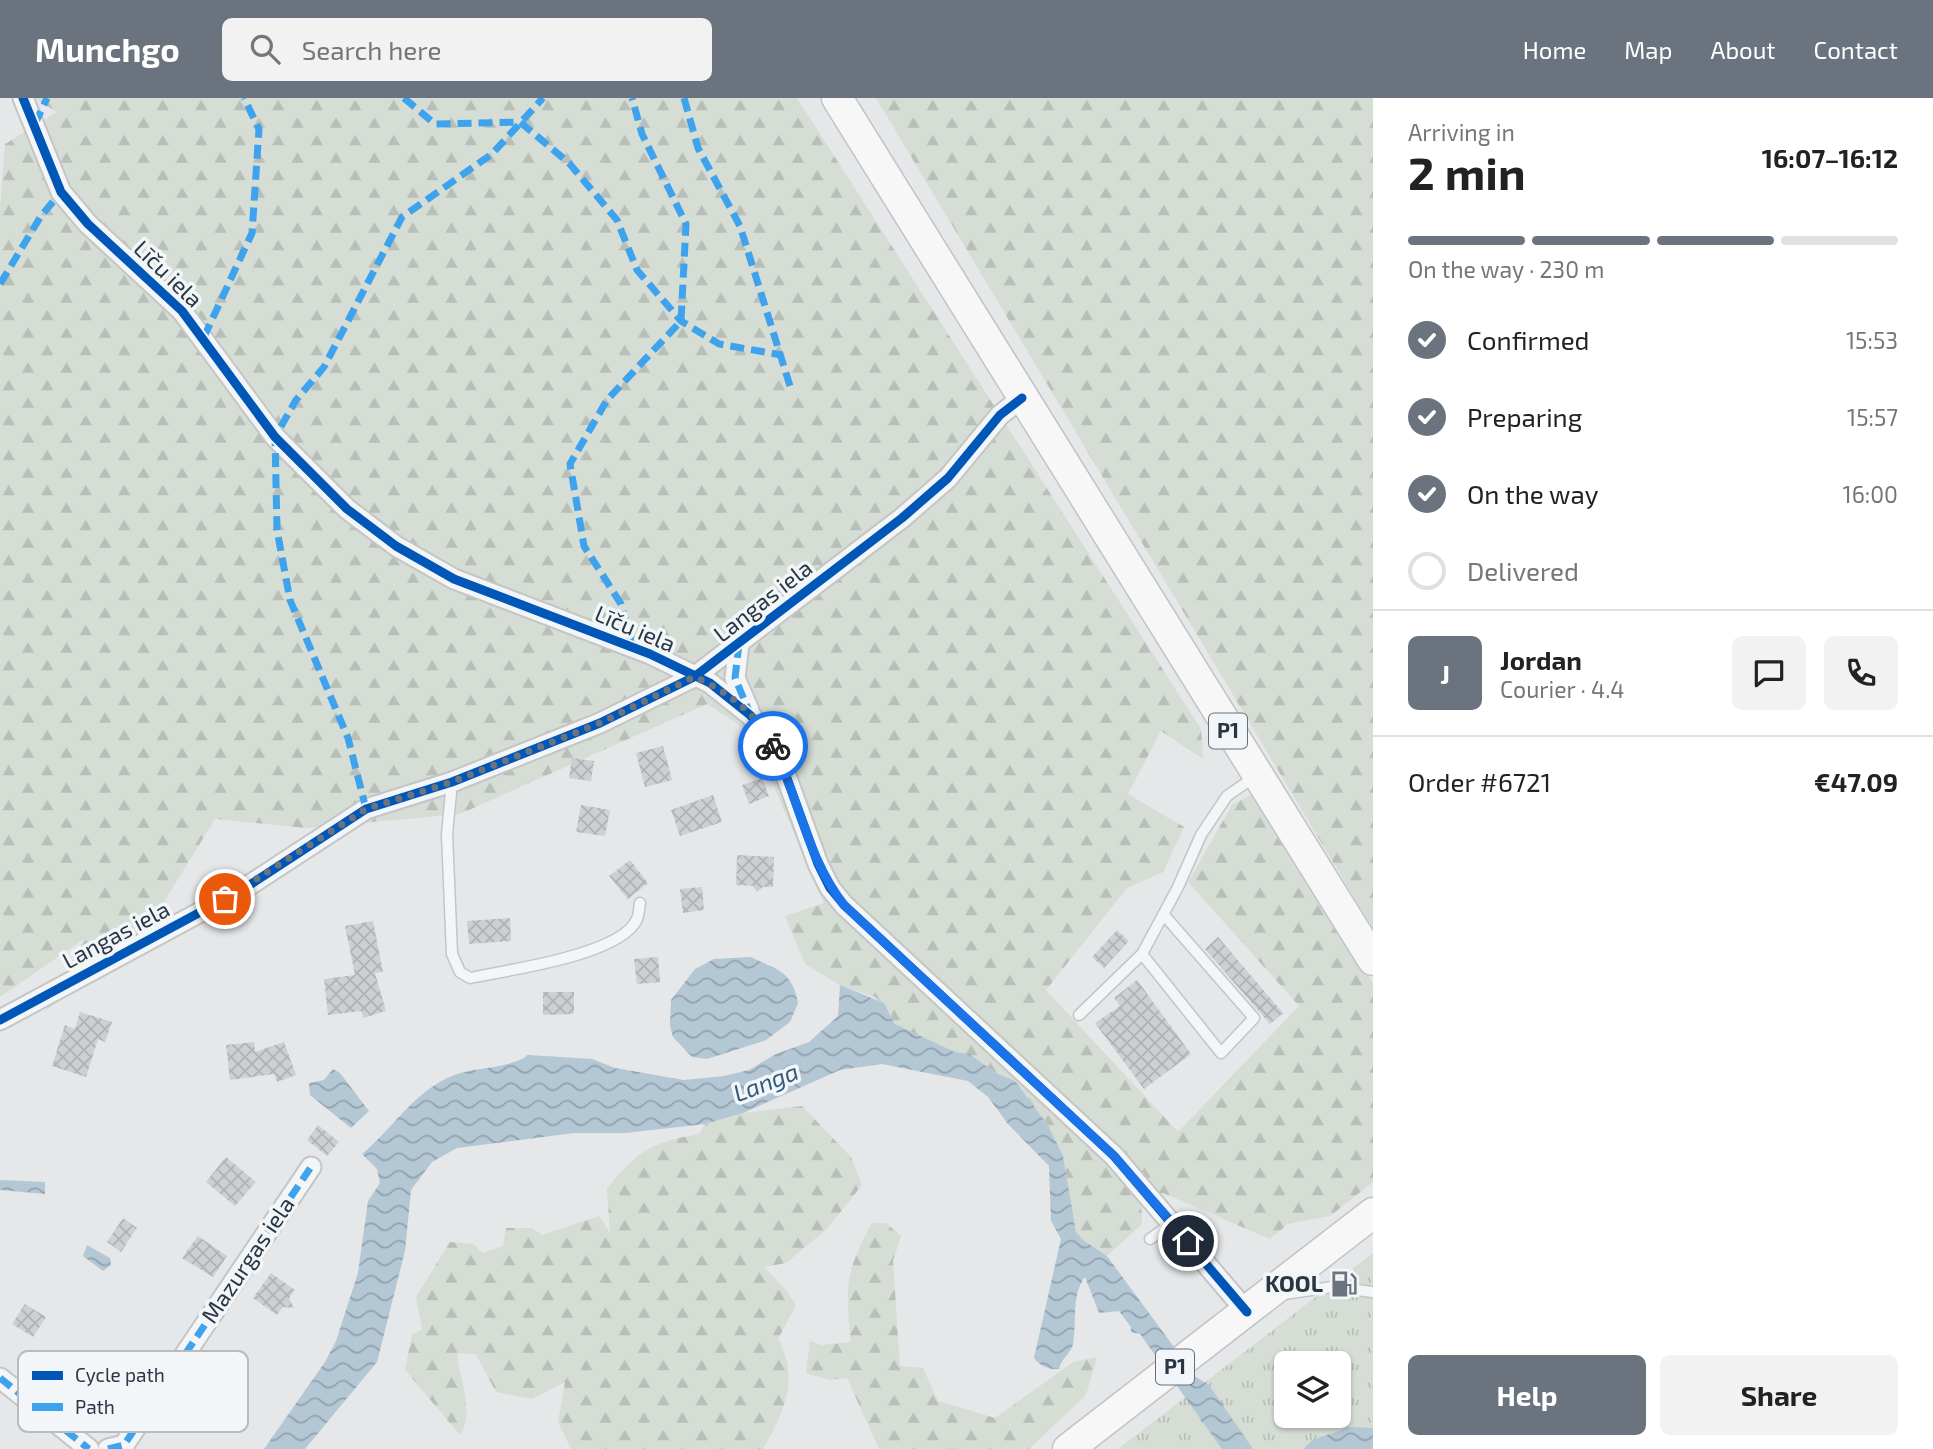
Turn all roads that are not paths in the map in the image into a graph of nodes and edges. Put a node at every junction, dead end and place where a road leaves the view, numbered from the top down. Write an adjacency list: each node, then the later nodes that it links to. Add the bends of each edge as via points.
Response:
1 (23, 98): 5 (street, Līču iela, via 61,192 88,225 182,311 275,437 347,509 396,546 454,579 632,645)
2 (837, 98): 3 (main road, P1)
3 (1023, 398): 4 (street, Langas iela, via 1000,415 948,478 902,518); 7 (main road, P1)
4 (739, 644): 5 (street, Langas iela); 6 (street, via 735,678)
5 (694, 677): 6 (street, Līču iela, via 727,694); 8 (street, Langas iela, via 600,723)
6 (750, 715): 17 (street, Līču iela, via 780,759 818,864 844,905 1114,1156)
7 (1256, 776): 10 (lane, via 1227,796 1201,835); 12 (main road, P1)
8 (452, 782): 9 (lane, via 447,834 450,928 452,954 460,972 470,978 595,951 629,930 638,919); 14 (street, Langas iela, via 366,809 245,888)
9 (639, 903)
10 (1164, 915): 11 (lane); 11 (lane, via 1254,1018 1221,1053)
11 (1142, 954): 13 (lane)
12 (1373, 960)
13 (1079, 1015)
14 (0, 1020)
15 (311, 1167): 21 (street, Mazurgas iela)
16 (1373, 1213): 20 (main road, P1)
17 (1173, 1222): 18 (lane); 20 (street, Līču iela)
18 (1150, 1239)
19 (1373, 1292): 20 (lane, via 1332,1287)
20 (1248, 1311): 28 (main road, P1)
21 (187, 1351)
22 (0, 1378): 23 (street)
23 (18, 1392)
24 (68, 1432): 26 (street)
25 (133, 1432): 27 (street, Mazurgas iela, via 124,1445)
26 (89, 1449)
27 (108, 1449)
28 (1068, 1449)

